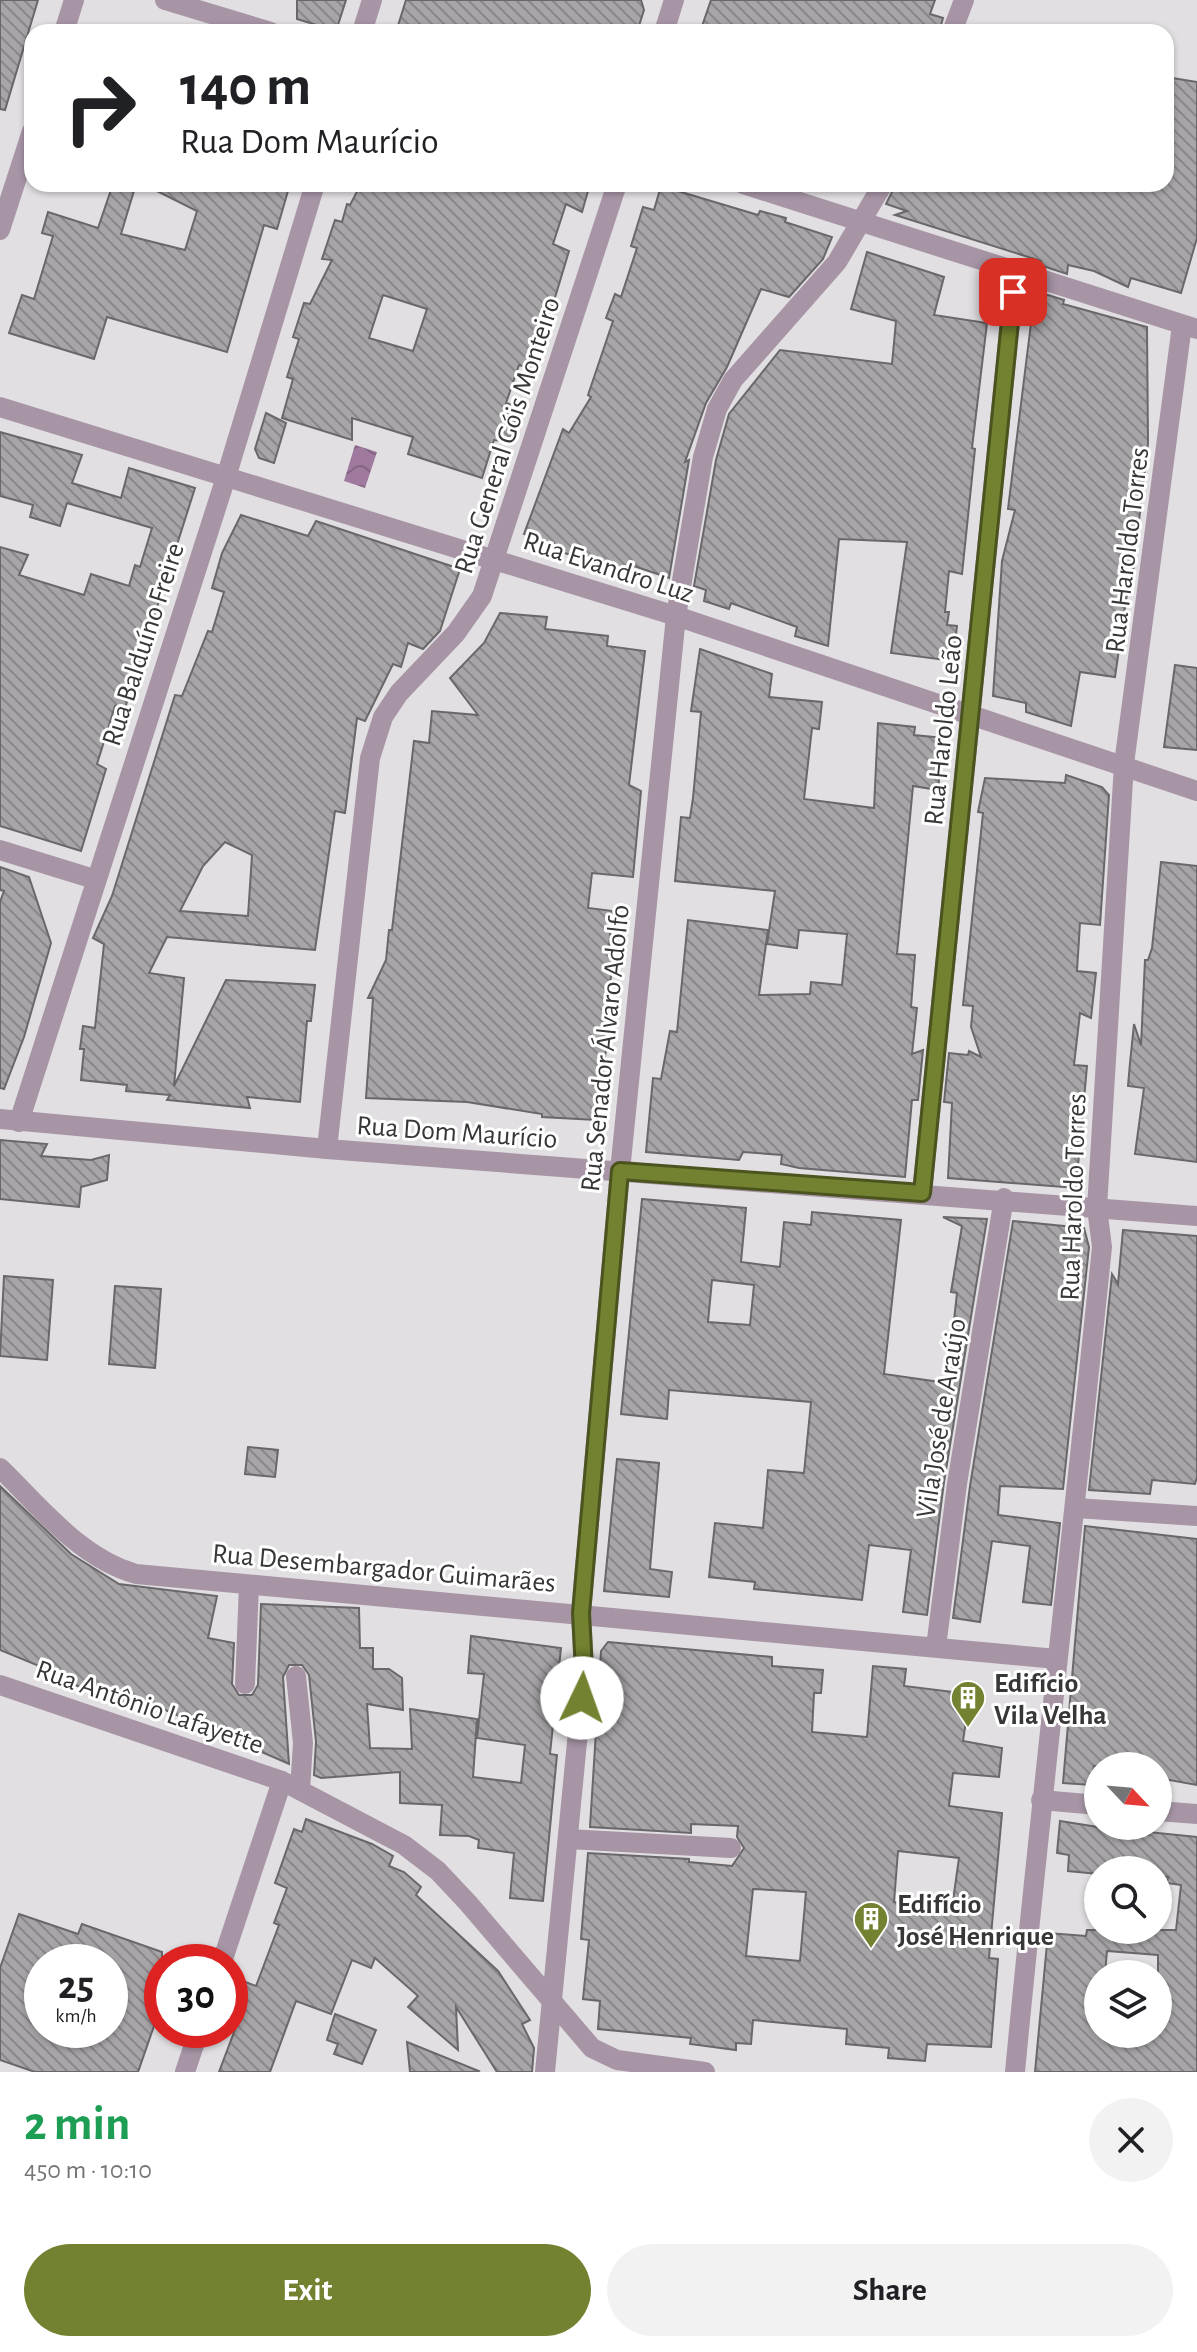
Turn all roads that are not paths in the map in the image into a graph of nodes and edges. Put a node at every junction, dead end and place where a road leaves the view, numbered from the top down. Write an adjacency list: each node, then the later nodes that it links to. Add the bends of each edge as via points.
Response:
1 (74, 0): 6 (street)
2 (165, 0): 7 (street)
3 (372, 0): 8 (street)
4 (674, 0): 9 (street)
5 (964, 0): 10 (street)
6 (66, 24)
7 (244, 24)
8 (364, 24)
9 (666, 24)
10 (955, 24)
11 (24, 156): 17 (street)
12 (313, 192): 21 (street, Rua Balduíno Freire)
13 (614, 192): 22 (street, Rua General Góis Monteiro)
14 (767, 192): 16 (street)
15 (879, 192): 16 (street, Rua Senador Álvaro Adolfo)
16 (863, 224): 18 (street); 23 (street, Rua Senador Álvaro Adolfo, via 817,288 733,380 717,409 703,457)
17 (0, 230)
18 (1015, 272): 19 (street); 24 (street, Rua Haroldo Leão)
19 (1190, 327): 25 (street, Rua Haroldo Torres)
20 (0, 407): 21 (street, Rua Evandro Luz)
21 (227, 474): 22 (street, Rua Evandro Luz); 28 (street, Rua Balduíno Freire)
22 (496, 560): 23 (street, Rua Evandro Luz); 30 (street, Rua General Góis Monteiro, via 474,609 383,717 370,758)
23 (676, 616): 24 (street, Rua Evandro Luz); 31 (street, Rua Senador Álvaro Adolfo)
24 (972, 717): 25 (street, Rua Evandro Luz); 32 (street, Rua Haroldo Leão)
25 (1124, 764): 26 (street, Rua Evandro Luz); 34 (street, Rua Haroldo Torres)
26 (1197, 791)
27 (0, 850): 28 (street)
28 (94, 879): 29 (street, Rua Balduíno Freire)
29 (10, 1120): 30 (street, Rua Dom Maurício)
30 (327, 1149): 31 (street, Rua Dom Maurício)
31 (620, 1171): 32 (street, Rua Dom Maurício); 40 (street, Rua Senador Álvaro Adolfo)
32 (922, 1193): 33 (street, Rua Dom Maurício)
33 (1004, 1198): 34 (street, Rua Dom Maurício); 41 (street, Vila José de Araújo)
34 (1097, 1208): 35 (street, Rua Dom Maurício); 37 (street, Rua Haroldo Torres, via 1102,1247)
35 (1197, 1216)
36 (0, 1468): 39 (street, Rua Desembargador Guimarães, via 92,1555 113,1567)
37 (1076, 1508): 38 (street); 42 (street, Rua Haroldo Torres)
38 (1197, 1516)
39 (249, 1585): 40 (street, Rua Desembargador Guimarães); 44 (street)
40 (581, 1613): 41 (street, Rua Desembargador Guimarães); 51 (street, Rua Senador Álvaro Adolfo, via 584,1670)
41 (936, 1647): 42 (street, Rua Desembargador Guimarães)
42 (1057, 1659): 47 (street, Rua Haroldo Torres)
43 (296, 1676): 46 (street, via 302,1730)
44 (245, 1684)
45 (0, 1685): 46 (street, Rua Antônio Lafayette)
46 (291, 1785): 53 (street); 54 (street, Rua Antônio Lafayette, via 404,1845 438,1871)
47 (1041, 1800): 48 (street); 59 (street, Rua Haroldo Torres)
48 (1084, 1804)
49 (1172, 1812): 50 (street)
50 (1197, 1814)
51 (568, 1839): 52 (street); 54 (street, Rua Senador Álvaro Adolfo)
52 (731, 1848)
53 (229, 1944)
54 (551, 1997): 57 (street, Rua Senador Álvaro Adolfo); 58 (street, Rua Antônio Lafayette, via 592,2048 604,2054)
55 (193, 2048): 56 (street)
56 (185, 2072)
57 (545, 2072)
58 (705, 2072)
59 (1015, 2072)

